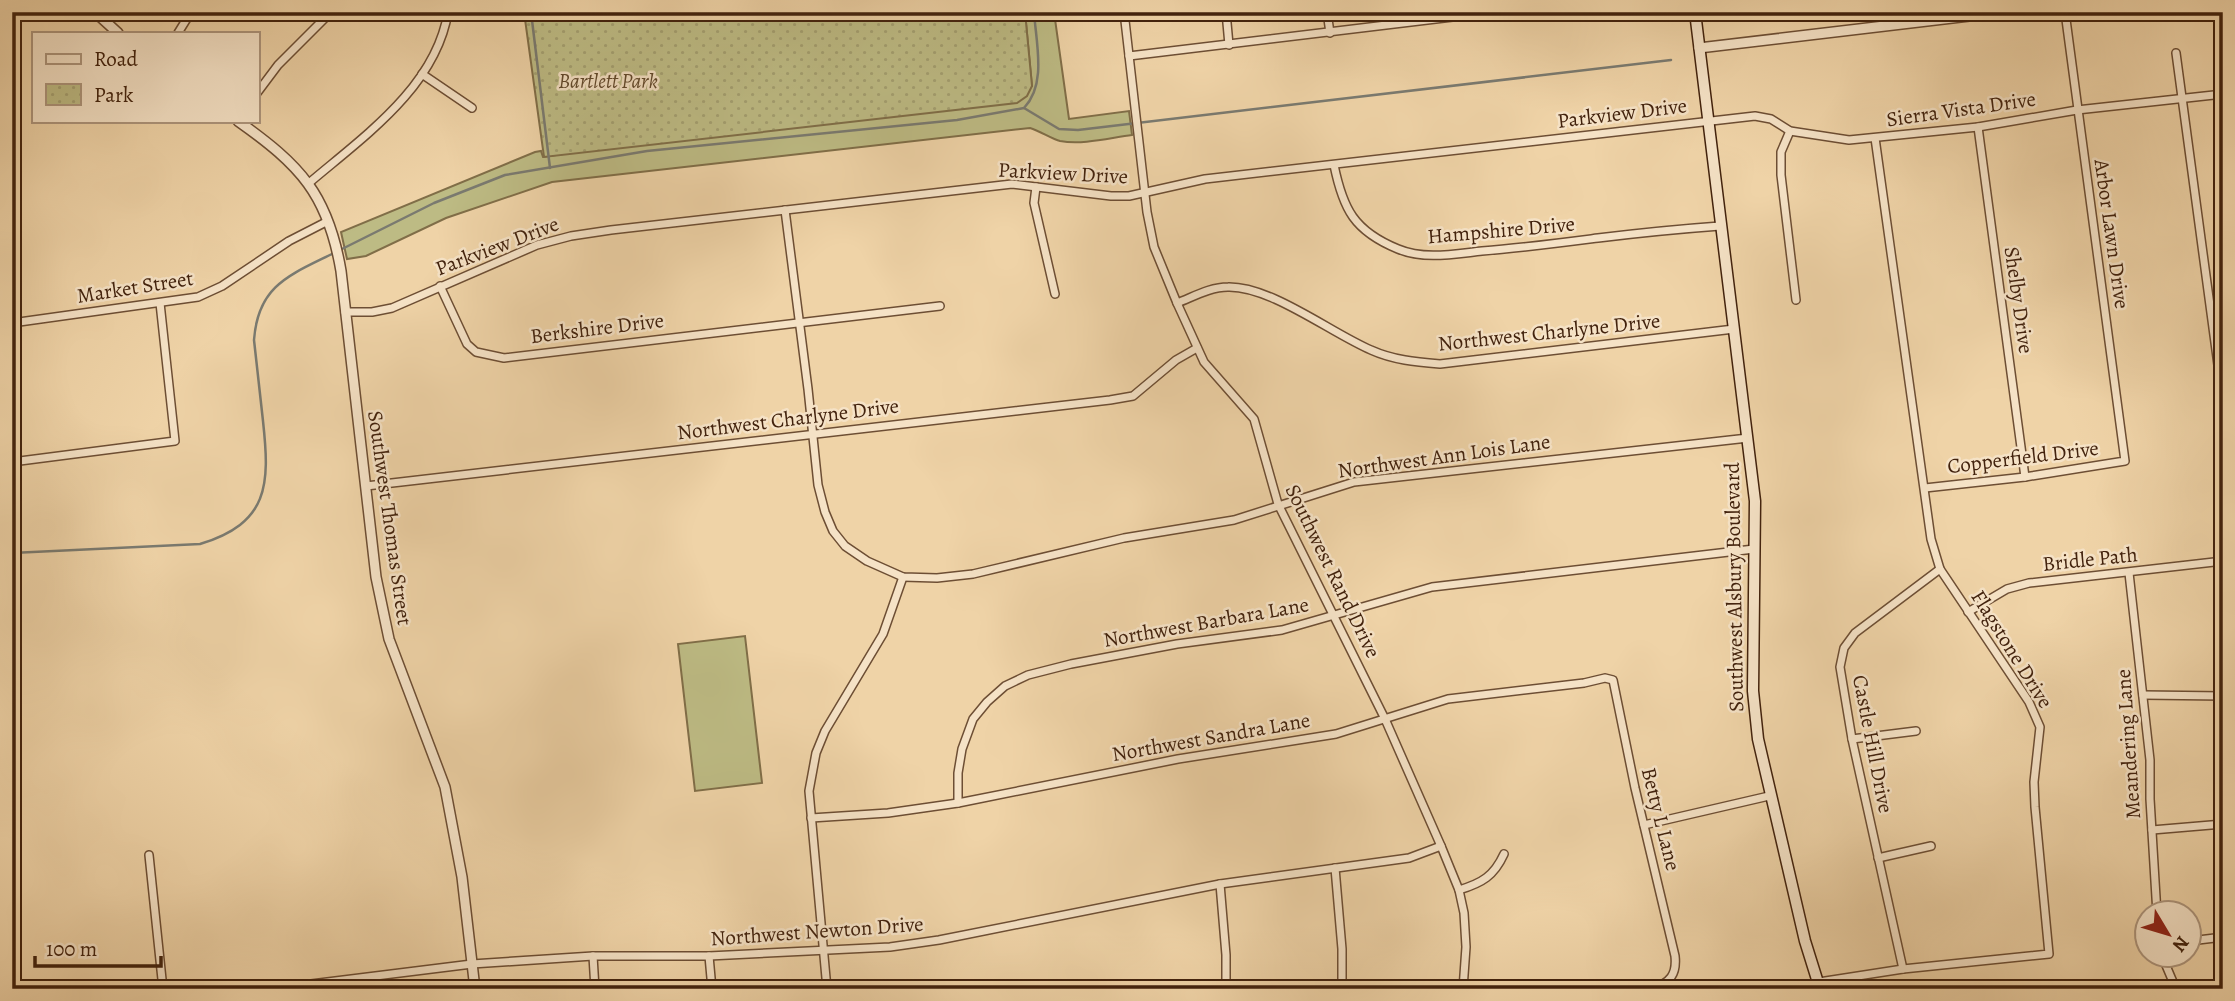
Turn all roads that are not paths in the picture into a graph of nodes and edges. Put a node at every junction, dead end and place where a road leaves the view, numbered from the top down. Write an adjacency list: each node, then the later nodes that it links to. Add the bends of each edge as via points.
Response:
1 (95, 12): 13 (street)
2 (191, 12): 14 (street)
3 (331, 12): 21 (street)
4 (449, 12): 20 (street)
5 (1124, 12): 19 (street, Southwest Rand Drive)
6 (1226, 12): 16 (street)
7 (1327, 12): 15 (street)
8 (1494, 12): 12 (street)
9 (1695, 12): 17 (main road, Southwest Alsbury Boulevard)
10 (2003, 12): 17 (street)
11 (2065, 12): 25 (street, Arbor Lawn Drive)
12 (1430, 17): 15 (street)
13 (117, 32)
14 (179, 32)
15 (1330, 33): 16 (street)
16 (1229, 45): 19 (street)
17 (1699, 48): 26 (main road, Southwest Alsbury Boulevard)
18 (2176, 53): 23 (street)
19 (1129, 56): 34 (street, Southwest Rand Drive)
20 (422, 74): 24 (street); 32 (street, via 395,108)
21 (259, 90)
22 (2223, 94): 23 (street, Sierra Vista Drive)
23 (2183, 99): 25 (street, Sierra Vista Drive); 49 (street)
24 (472, 108)
25 (2077, 110): 28 (street, Sierra Vista Drive); 52 (street, Arbor Lawn Drive)
26 (1707, 120): 29 (street, Sierra Vista Drive, via 1755,116 1771,119); 31 (street, Parkview Drive); 37 (main road, Southwest Alsbury Boulevard)
27 (239, 122): 32 (street, Southwest Thomas Street)
28 (1978, 127): 30 (street, Sierra Vista Drive); 54 (street, Shelby Drive)
29 (1790, 131): 30 (street, Sierra Vista Drive, via 1849,140); 40 (street, via 1780,152)
30 (1875, 138): 56 (street, Flagstone Drive)
31 (1334, 165): 34 (street, Parkview Drive, via 1205,179); 37 (street, Hampshire Drive, via 1340,195 1353,219 1379,240 1418,255)
32 (309, 183): 36 (street, Southwest Thomas Street)
33 (1036, 187): 34 (street, Parkview Drive, via 1111,196); 35 (street, Parkview Drive, via 990,186); 39 (street, via 1034,203)
34 (1145, 192): 42 (street, Southwest Rand Drive, via 1150,232)
35 (785, 210): 38 (street, Parkview Drive, via 571,236 537,245); 45 (street)
36 (328, 221): 41 (street, Market Street, via 222,286 198,297); 44 (street, Southwest Thomas Street)
37 (1720, 226): 47 (main road, Southwest Alsbury Boulevard)
38 (440, 286): 44 (street, Parkview Drive, via 392,308); 45 (street, Berkshire Drive, via 467,344 475,352 503,358)
39 (1055, 293)
40 (1796, 300)
41 (160, 303): 46 (street, Market Street); 53 (street, via 174,441)
42 (1177, 303): 47 (street, Northwest Charlyne Drive, via 1213,289 1247,289 1289,306 1371,351 1440,364); 48 (street, Southwest Rand Drive)
43 (940, 306): 45 (street, Berkshire Drive)
44 (345, 312): 55 (street, Southwest Thomas Street)
45 (798, 322): 50 (street)
46 (12, 323)
47 (1734, 329): 51 (main road, Southwest Alsbury Boulevard)
48 (1197, 348): 50 (street, Northwest Charlyne Drive, via 1133,396); 57 (street, Southwest Rand Drive, via 1254,419)
49 (2223, 402)
50 (812, 435): 55 (street, Northwest Charlyne Drive); 62 (street, via 818,485 833,531 867,561)
51 (1748, 438): 57 (street, Northwest Ann Lois Lane, via 1354,482); 58 (main road, Southwest Alsbury Boulevard, via 1755,502)
52 (2126, 461): 54 (street, Copperfield Drive)
53 (12, 462)
54 (2025, 477): 56 (street, Copperfield Drive)
55 (366, 486): 91 (street, Southwest Thomas Street, via 376,577 389,639 445,787 452,818)
56 (1925, 488): 60 (street, Flagstone Drive)
57 (1278, 504): 62 (street, Northwest Ann Lois Lane, via 1234,520 1124,538 973,574); 64 (street, Southwest Rand Drive)
58 (1754, 550): 64 (street, Northwest Barbara Lane, via 1432,587); 71 (main road, Southwest Alsbury Boulevard, via 1753,691)
59 (2223, 561): 61 (street, Bridle Path)
60 (1940, 569): 63 (street, Flagstone Drive); 70 (street, Castle Hill Drive, via 1855,633 1844,648 1840,667)
61 (2129, 573): 63 (street, Bridle Path, via 2029,583 2007,589); 66 (street, Meandering Lane)
62 (903, 577): 73 (street, via 883,634 816,753 809,792)
63 (1968, 612): 92 (street, Flagstone Drive, via 2029,702 2040,727 2034,794 2049,954)
64 (1335, 615): 68 (street, Southwest Rand Drive); 72 (street, Northwest Barbara Lane, via 1282,630 1071,664 1005,686 974,719 962,749)
65 (1613, 680): 68 (street, Northwest Sandra Lane, via 1448,699); 75 (street, Betty L Lane)
66 (2143, 695): 67 (street); 76 (street, Meandering Lane)
67 (2223, 696)
68 (1385, 719): 72 (street, Northwest Sandra Lane, via 1336,734 1178,759); 77 (street, Southwest Rand Drive)
69 (1916, 731): 70 (street)
70 (1852, 740): 81 (street, Castle Hill Drive)
71 (1769, 796): 75 (street); 94 (main road, Southwest Alsbury Boulevard)
72 (958, 803): 73 (street, Northwest Sandra Lane)
73 (811, 818): 88 (street)
74 (2223, 824): 76 (street)
75 (1644, 825): 104 (street, Betty L Lane, via 1676,967 1674,975)
76 (2152, 830): 85 (street, Meandering Lane)
77 (1441, 846): 82 (street, Northwest Newton Drive, via 1409,858); 84 (street, Southwest Rand Drive)
78 (1931, 846): 81 (street)
79 (1504, 854): 84 (street, via 1486,880)
80 (149, 855): 95 (street)
81 (1878, 858): 92 (street, Castle Hill Drive)
82 (1335, 868): 83 (street, Northwest Newton Drive); 102 (street)
83 (1220, 884): 88 (street, Northwest Newton Drive, via 939,940); 101 (street)
84 (1459, 890): 103 (street, Southwest Rand Drive, via 1466,947)
85 (2156, 900)
86 (2223, 937): 87 (street)
87 (2204, 939)
88 (824, 952): 90 (street, Northwest Newton Drive); 100 (street)
89 (593, 956): 90 (street, Northwest Newton Drive); 91 (street, Northwest Newton Drive); 98 (street)
90 (709, 956): 99 (street)
91 (472, 964): 96 (street, Northwest Newton Drive); 97 (street, Southwest Thomas Street)
92 (1903, 969): 94 (street, Flagstone Drive)
93 (2168, 970): 105 (street)
94 (1820, 986)
95 (163, 989)
96 (271, 989)
97 (475, 989)
98 (595, 989)
99 (712, 989)
100 (827, 989)
101 (1226, 989)
102 (1342, 989)
103 (1464, 989)
104 (1653, 989)
105 (2176, 989)

